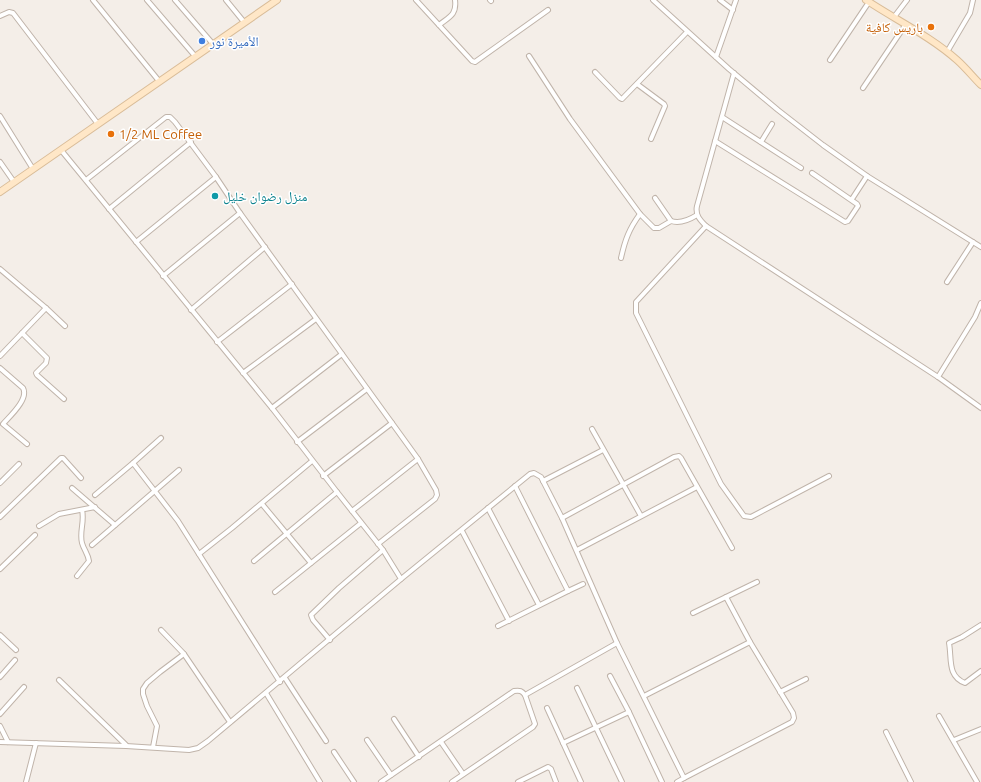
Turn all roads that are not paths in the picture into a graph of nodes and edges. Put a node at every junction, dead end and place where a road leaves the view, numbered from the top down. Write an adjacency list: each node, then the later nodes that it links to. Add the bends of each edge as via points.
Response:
1 (92, 0): 30 (street)
2 (147, 0): 24 (street)
3 (174, 0): 22 (street)
4 (226, 0): 18 (street)
5 (277, 0): 18 (main road)
6 (416, 0): 20 (street)
7 (455, 0): 20 (street, via 455,12)
8 (653, 0): 21 (street)
9 (720, 0): 15 (street)
10 (907, 0): 17 (street)
11 (973, 0): 23 (street, via 970,13)
12 (735, 1): 15 (street)
13 (867, 1): 17 (main road); 27 (street)
14 (548, 10): 20 (street, via 475,62 472,62)
15 (733, 10): 26 (street)
16 (0, 16): 36 (street, via 13,13)
17 (894, 17): 19 (main road)
18 (244, 22): 22 (main road)
19 (906, 24): 23 (main road); 33 (street)
20 (439, 25)
21 (687, 32): 26 (street); 31 (street)
22 (212, 44): 24 (main road)
23 (946, 52): 32 (main road)
24 (195, 56): 30 (main road)
25 (529, 56): 56 (street, via 570,119)
26 (716, 57): 29 (street)
27 (830, 60)
28 (595, 72): 31 (street, via 620,98)
29 (734, 73): 35 (street); 47 (street, via 778,110)
30 (159, 81): 36 (main road)
31 (637, 84): 38 (street, via 665,106)
32 (981, 85)
33 (863, 88)
34 (0, 116): 45 (street)
35 (722, 117): 39 (street); 41 (street)
36 (98, 124): 42 (main road)
37 (772, 124): 41 (street)
38 (650, 139)
39 (715, 141): 53 (street, via 845,222 858,206); 57 (street, via 697,206)
40 (190, 142): 48 (street); 49 (street, via 172,118 166,116); 54 (street)
41 (761, 142): 44 (street)
42 (61, 150): 45 (main road); 49 (street)
43 (0, 162): 50 (street)
44 (801, 168)
45 (33, 169): 50 (main road)
46 (812, 173): 53 (street)
47 (866, 176): 53 (street); 61 (street)
48 (216, 177): 55 (street); 60 (street)
49 (86, 180): 54 (street)
50 (14, 182): 51 (main road)
51 (0, 192)
52 (655, 198): 58 (street)
53 (852, 199)
54 (109, 209): 60 (street)
55 (240, 212): 62 (street); 66 (street)
56 (640, 214): 58 (street, via 654,228); 64 (street, via 626,237)
57 (697, 215): 58 (street, via 681,222); 59 (street)
58 (671, 221)
59 (706, 226): 80 (street); 98 (street, via 636,302 636,313 722,484 744,516 751,517)
60 (136, 242): 66 (street)
61 (973, 242): 63 (street); 67 (street)
62 (265, 247): 68 (street); 71 (street)
63 (981, 247)
64 (621, 258)
65 (0, 269): 70 (street)
66 (163, 276): 71 (street)
67 (947, 282)
68 (292, 284): 72 (street); 75 (street)
69 (981, 303): 80 (street)
70 (46, 308): 73 (street); 74 (street)
71 (191, 310): 75 (street)
72 (316, 319): 76 (street); 79 (street)
73 (65, 326)
74 (22, 333): 77 (street); 82 (street, via 48,358 37,375)
75 (217, 342): 79 (street)
76 (342, 354): 81 (street); 83 (street)
77 (0, 356)
78 (0, 368): 85 (street, via 25,392 22,402)
79 (244, 374): 83 (street)
80 (938, 377): 84 (street)
81 (367, 389): 86 (street); 89 (street)
82 (64, 399)
83 (272, 408): 89 (street)
84 (981, 408)
85 (1, 423): 90 (street)
86 (392, 423): 92 (street); 97 (street)
87 (592, 429): 91 (street)
88 (161, 438): 94 (street)
89 (297, 442): 93 (street)
90 (27, 444)
91 (603, 450): 100 (street); 102 (street)
92 (418, 459): 113 (street); 123 (street, via 437,495)
93 (312, 461): 97 (street); 109 (street)
94 (133, 463): 106 (street); 108 (street)
95 (19, 464): 101 (street)
96 (180, 470): 106 (street)
97 (324, 476): 107 (street)
98 (829, 476)
99 (81, 478): 115 (street, via 64,458 61,458)
100 (543, 481): 103 (street, via 537,474 532,473); 116 (street)
101 (0, 484)
102 (622, 485): 104 (street, via 676,456 681,458); 114 (street); 116 (street)
103 (515, 486): 111 (street); 136 (street)
104 (697, 487): 114 (street); 125 (street)
105 (72, 488): 110 (street)
106 (155, 492): 118 (street); 128 (street)
107 (337, 492): 113 (street); 121 (street)
108 (95, 495)
109 (262, 504): 121 (street); 128 (street)
110 (95, 507): 112 (street); 118 (street)
111 (488, 508): 120 (street); 139 (street)
112 (82, 510): 119 (street, via 59,514); 132 (street, via 82,543 89,561)
113 (352, 511): 117 (street)
114 (641, 516): 127 (street)
115 (0, 517)
116 (562, 518): 127 (street)
117 (361, 523): 123 (street); 130 (street)
118 (115, 525): 124 (street)
119 (39, 526)
120 (462, 531): 133 (street); 141 (street)
121 (286, 534): 129 (street); 130 (street)
122 (35, 535): 131 (street)
123 (378, 544): 126 (street)
124 (92, 545)
125 (732, 548)
126 (384, 550): 133 (street); 147 (street, via 311,614)
127 (577, 550): 149 (street)
128 (199, 554): 159 (street)
129 (254, 561)
130 (310, 563): 137 (street)
131 (0, 569)
132 (77, 576)
133 (401, 579): 147 (street)
134 (757, 582): 138 (street)
135 (583, 584): 136 (street)
136 (568, 591): 139 (street)
137 (275, 592)
138 (726, 598): 140 (street); 148 (street)
139 (539, 605): 141 (street)
140 (693, 613)
141 (508, 621): 142 (street)
142 (498, 626)
143 (980, 626): 145 (street); 153 (street, via 949,643 950,667 960,681 965,683)
144 (161, 630): 151 (street)
145 (981, 631)
146 (0, 635): 150 (street)
147 (330, 640): 156 (street)
148 (750, 642): 162 (street); 165 (street)
149 (618, 643): 164 (street); 165 (street)
150 (16, 650)
151 (184, 654): 171 (street); 185 (street, via 143,689 147,706 157,726)
152 (15, 660): 154 (street)
153 (981, 671)
154 (0, 676)
155 (610, 676): 167 (street)
156 (285, 678): 159 (street); 178 (street)
157 (806, 679): 162 (street)
158 (59, 680): 184 (street)
159 (280, 682): 163 (street)
160 (24, 687): 168 (street)
161 (577, 688): 173 (street)
162 (780, 692): 190 (street, via 793,713 792,722)
163 (266, 693): 171 (street); 192 (street)
164 (525, 695): 181 (street, via 520,691 514,691); 188 (street, via 535,724)
165 (644, 696): 190 (street)
166 (547, 708): 183 (street)
167 (629, 712): 173 (street); 200 (street)
168 (0, 714)
169 (939, 716): 177 (street)
170 (394, 719): 187 (street)
171 (230, 722): 185 (street, via 194,750)
172 (0, 726): 180 (street)
173 (596, 727): 183 (street); 199 (street)
174 (981, 729): 177 (street)
175 (886, 732): 202 (street)
176 (367, 740): 189 (street)
177 (954, 740): 203 (street)
178 (326, 741)
179 (0, 742): 180 (street)
180 (8, 742): 182 (street)
181 (441, 742): 187 (street); 188 (street)
182 (36, 743): 184 (street); 191 (street)
183 (563, 743): 198 (street)
184 (126, 746): 185 (street)
185 (153, 747)
186 (334, 752): 193 (street)
187 (419, 757): 189 (street)
188 (463, 774): 195 (street)
189 (391, 775): 194 (street)
190 (684, 778): 201 (street)
191 (26, 782)
192 (320, 782)
193 (354, 782)
194 (381, 782)
195 (452, 782)
196 (518, 782): 197 (street, via 548,767)
197 (556, 782)
198 (581, 782)
199 (622, 782)
200 (662, 782)
201 (677, 782)
202 (911, 782)
203 (977, 782)

